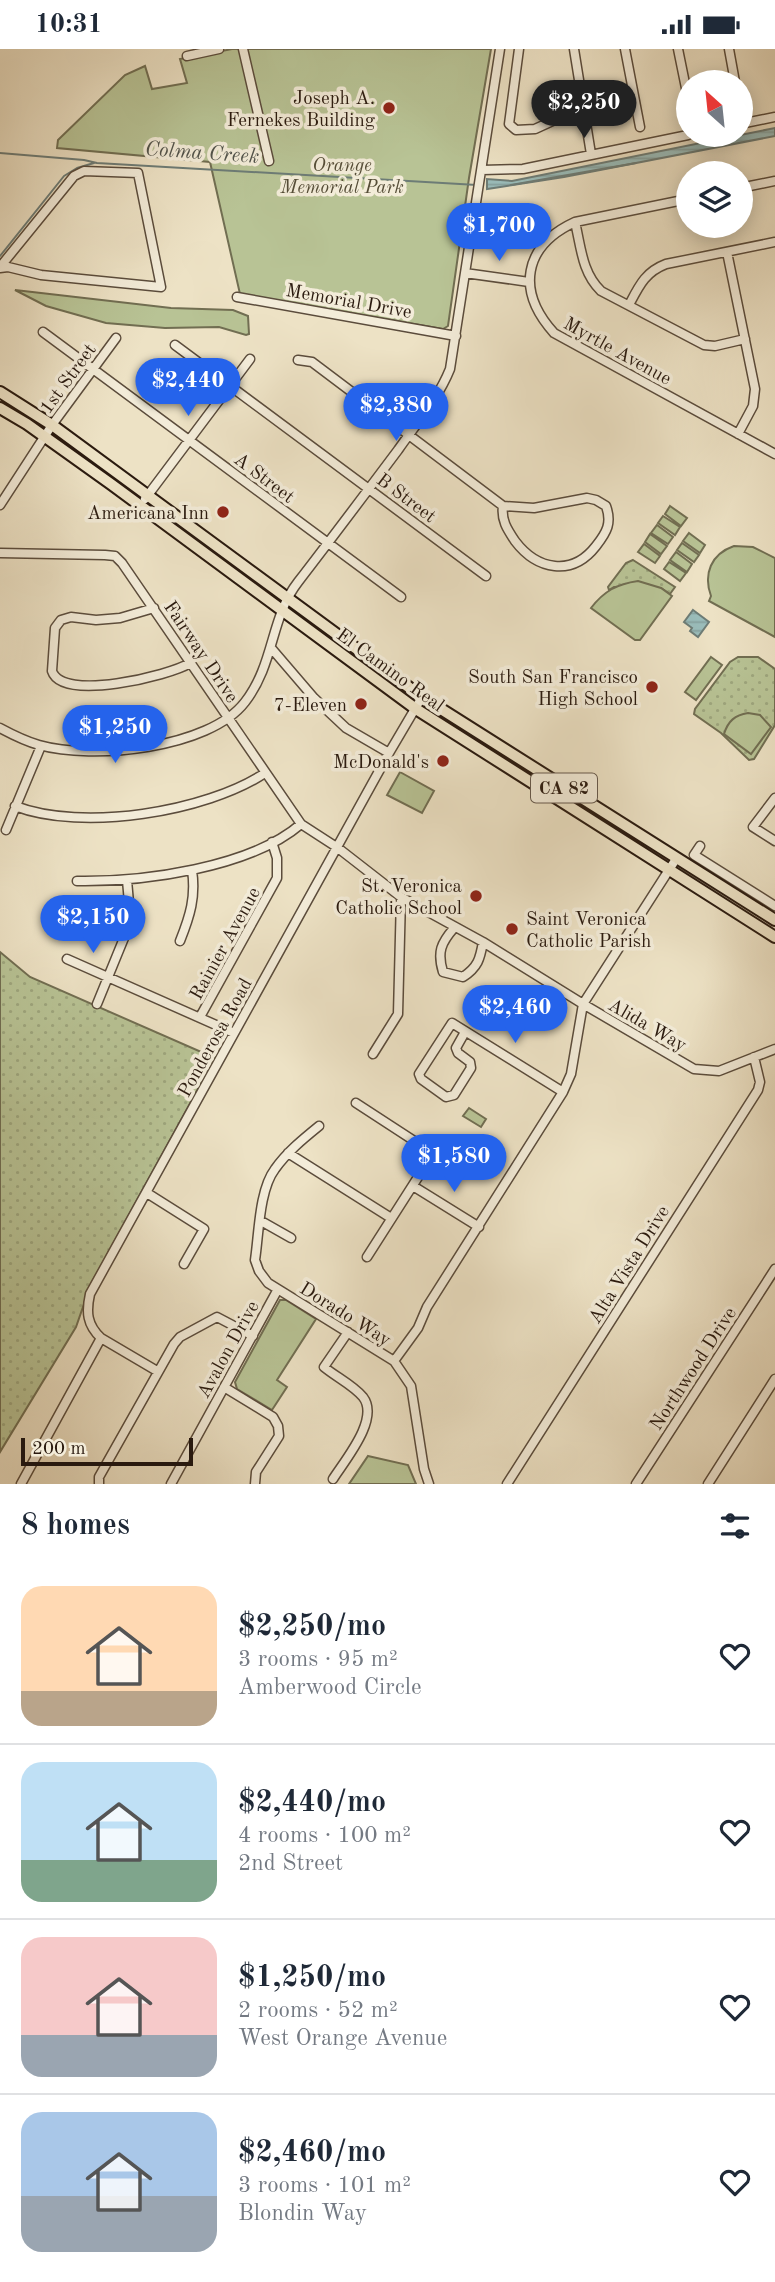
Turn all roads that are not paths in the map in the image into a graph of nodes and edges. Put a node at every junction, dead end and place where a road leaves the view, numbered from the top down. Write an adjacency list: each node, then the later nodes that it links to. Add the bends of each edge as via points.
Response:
1 (219, 49): 9 (street)
2 (243, 49): 18 (street)
3 (500, 49): 19 (street)
4 (519, 49): 12 (street, via 509,124 516,130 535,129)
5 (574, 49): 12 (street)
6 (625, 49): 15 (street)
7 (678, 49): 10 (street)
8 (729, 49): 11 (street)
9 (187, 56)
10 (682, 70)
11 (733, 70)
12 (584, 113): 17 (street)
13 (775, 117): 14 (street)
14 (753, 121)
15 (640, 127)
16 (676, 137): 17 (street)
17 (591, 153): 19 (street)
18 (269, 160)
19 (481, 174): 27 (street)
20 (775, 182): 21 (street)
21 (753, 186)
22 (676, 201): 23 (street)
23 (575, 222): 28 (street, via 543,244 533,261); 30 (street, via 591,282)
24 (775, 242): 25 (street)
25 (727, 252): 30 (street, via 653,269 642,279); 34 (street)
26 (0, 269): 26 (street, via 7,274 19,271 161,287 138,173 84,171 74,176)
27 (465, 273): 28 (street); 32 (street)
28 (529, 282): 43 (street, Myrtle Avenue, via 533,304 554,333)
29 (237, 297): 32 (street, Memorial Drive)
30 (629, 305): 34 (street, via 704,345)
31 (43, 331): 38 (street, A Street)
32 (456, 336): 44 (street, via 447,376)
33 (116, 338): 38 (street, 1st Street)
34 (745, 339): 43 (street, via 756,398)
35 (175, 345): 39 (street, B Street)
36 (250, 359): 39 (street)
37 (298, 360): 44 (street, via 312,362)
38 (93, 369): 42 (street, 1st Street); 46 (street, A Street)
39 (230, 386): 46 (street); 48 (street, B Street)
40 (0, 391): 42 (main road, El Camino Real / CA 82)
41 (0, 408): 45 (main road, El Camino Real / CA 82)
42 (52, 425): 45 (street, 1st Street); 49 (main road, El Camino Real / CA 82)
43 (738, 434): 47 (street, Myrtle Avenue)
44 (408, 435): 48 (street); 51 (street)
45 (44, 436): 50 (street, 1st Street); 52 (main road, El Camino Real / CA 82)
46 (190, 440): 49 (street); 53 (street, A Street)
47 (775, 454)
48 (369, 489): 53 (street); 55 (street, B Street)
49 (148, 496): 52 (street); 57 (main road, El Camino Real / CA 82)
50 (0, 505)
51 (503, 506): 51 (street, via 534,508 596,500 606,506 607,533 580,562 546,566 525,554 506,529)
52 (140, 507): 59 (main road, El Camino Real / CA 82)
53 (329, 543): 56 (street, A Street); 57 (street)
54 (0, 553): 58 (street, Fairway Drive, via 115,556)
55 (486, 576)
56 (401, 597)
57 (286, 598): 59 (street); 62 (main road, El Camino Real / CA 82)
58 (154, 608): 61 (street, Fairway Drive); 61 (street, via 120,618 61,620 55,628 55,677 80,684 124,683)
59 (281, 611): 60 (street); 63 (main road, El Camino Real / CA 82)
60 (272, 649): 64 (street, via 244,703); 67 (street, via 346,729)
61 (190, 663): 64 (street, Fairway Drive)
62 (422, 697): 63 (street, Ponderosa Road); 77 (main road, El Camino Real / CA 82)
63 (416, 709): 67 (street, Ponderosa Road); 79 (main road, El Camino Real / CA 82)
64 (228, 717): 66 (street, via 187,737 140,748 90,751); 68 (street, Fairway Drive)
65 (0, 728): 66 (street)
66 (41, 746): 70 (street)
67 (389, 753): 76 (street, Ponderosa Road)
68 (265, 773): 70 (street, via 224,795 170,810 90,817); 71 (street, Fairway Drive)
69 (775, 798): 73 (street, via 753,827)
70 (15, 806): 72 (street)
71 (301, 824): 74 (street); 76 (street, Fairway Drive)
72 (6, 829)
73 (775, 841)
74 (272, 842): 78 (street); 93 (street, Rainier Avenue, via 277,878)
75 (700, 846): 83 (street, via 694,855)
76 (338, 848): 82 (street, Alida Way); 95 (street, Ponderosa Road)
77 (676, 859): 79 (street); 84 (main road, El Camino Real / CA 82)
78 (192, 870): 80 (street); 87 (street, via 194,899)
79 (669, 870): 86 (main road, El Camino Real / CA 82); 92 (street)
80 (127, 880): 81 (street); 90 (street, via 128,923)
81 (77, 881)
82 (401, 897): 85 (street, Alida Way); 97 (street, via 398,1013)
83 (775, 906)
84 (775, 920)
85 (454, 928): 88 (street, Alida Way); 88 (street, via 440,946 443,972 463,977 473,970)
86 (775, 937)
87 (180, 941)
88 (483, 942): 92 (street, Alida Way)
89 (67, 960): 90 (street)
90 (108, 977): 91 (street); 93 (street)
91 (97, 1004)
92 (583, 1005): 98 (street, Alida Way, via 694,1069 719,1070); 99 (street, via 571,1074)
93 (200, 1017): 95 (street)
94 (465, 1032): 94 (street, via 452,1023 419,1074 448,1097 471,1068 456,1048); 99 (street)
95 (234, 1033): 104 (street, Ponderosa Road)
96 (775, 1049): 98 (street, Alida Way)
97 (373, 1054)
98 (754, 1057): 126 (street, Alta Vista Drive, via 758,1090)
99 (563, 1092): 107 (street)
100 (356, 1104): 103 (street, via 427,1152 427,1163)
101 (319, 1126): 102 (street, Avalon Drive)
102 (288, 1153): 105 (street); 106 (street, Avalon Drive, via 273,1171 265,1191)
103 (413, 1186): 105 (street); 107 (street)
104 (147, 1193): 110 (street, via 204,1229); 115 (street, Ponderosa Road, via 90,1294 88,1320)
105 (391, 1219): 109 (street)
106 (261, 1221): 108 (street); 112 (street, Avalon Drive, via 255,1260 268,1283)
107 (479, 1227): 116 (street)
108 (291, 1238)
109 (367, 1257)
110 (184, 1265)
111 (775, 1269): 127 (street, Northwood Drive)
112 (278, 1289): 113 (street, Dorado Way); 114 (street, Avalon Drive)
113 (348, 1332): 116 (street, Dorado Way); 120 (street, via 324,1367 364,1399 369,1412)
114 (253, 1336): 117 (street, via 224,1319 212,1318 180,1337); 119 (street, Avalon Drive)
115 (101, 1338): 117 (street); 121 (street)
116 (394, 1361): 125 (street, Dorado Way, via 411,1386)
117 (157, 1371): 122 (street)
118 (775, 1379): 128 (street)
119 (224, 1387): 123 (street, Avalon Drive); 124 (street, via 273,1417 278,1426 279,1436 256,1472)
120 (333, 1479)
121 (21, 1484)
122 (99, 1484)
123 (171, 1484)
124 (255, 1484)
125 (429, 1484)
126 (507, 1484)
127 (636, 1484)
128 (708, 1484)

